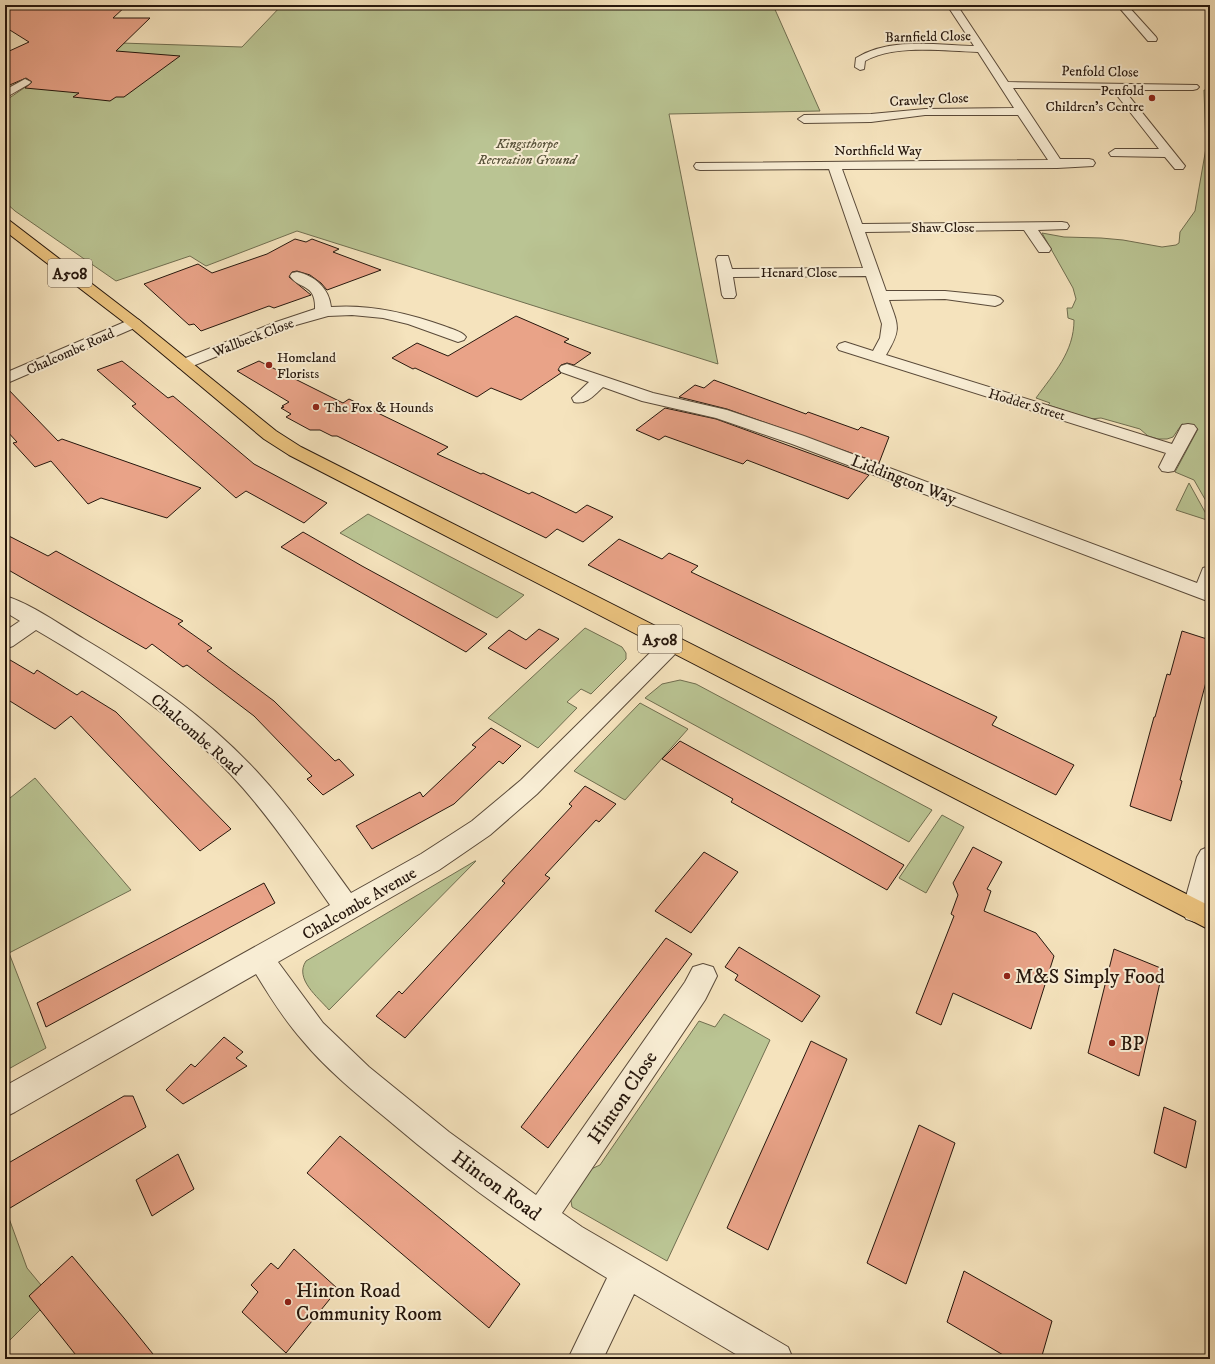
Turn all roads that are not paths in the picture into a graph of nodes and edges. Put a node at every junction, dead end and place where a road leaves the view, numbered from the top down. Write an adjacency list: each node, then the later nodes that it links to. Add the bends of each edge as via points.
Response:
1 (952, 5): 5 (street)
2 (1122, 5): 3 (street, via 1156,39)
3 (1136, 39)
4 (866, 46): 6 (street, Barnfield Close)
5 (980, 49): 6 (street, Barnfield Close); 9 (street)
6 (876, 51): 7 (street, Barnfield Close, via 860,60)
7 (860, 67)
8 (25, 82): 12 (street)
9 (1006, 85): 10 (street, Penfold Close); 14 (street)
10 (1115, 86): 11 (street, Penfold Close); 19 (street)
11 (1193, 87)
12 (5, 95)
13 (831, 105): 16 (street)
14 (1023, 111): 16 (street, Crawley Close, via 925,112); 21 (street)
15 (804, 119): 16 (street, Crawley Close)
16 (836, 119)
17 (697, 152): 22 (street, Northfield Way, via 701,171)
18 (1115, 153): 19 (street)
19 (1169, 153): 23 (street)
20 (1089, 163): 21 (street, Northfield Way)
21 (1056, 164): 22 (street, Northfield Way)
22 (834, 165): 27 (street)
23 (1179, 166)
24 (5, 224): 38 (highway, A508)
25 (1029, 226): 26 (street, Shaw Close); 27 (street, Shaw Close); 28 (street)
26 (1062, 226)
27 (857, 228): 30 (street)
28 (1044, 249)
29 (722, 258): 31 (street)
30 (873, 272): 31 (street, Henard Close); 34 (street)
31 (725, 273): 33 (street)
32 (298, 276): 36 (street, via 320,290 324,303)
33 (729, 295)
34 (881, 296): 35 (street, via 945,295); 42 (street, via 890,331)
35 (995, 301)
36 (323, 312): 37 (street, Wallbeck Close, via 367,311); 43 (street, Wallbeck Close, via 278,326)
37 (407, 319): 39 (street); 40 (street, Wallbeck Close)
38 (134, 323): 43 (highway, A508); 45 (street, Chalcombe Road)
39 (390, 333)
40 (458, 337)
41 (845, 347): 42 (street, Hodder Street)
42 (877, 357): 49 (street, Hodder Street)
43 (184, 364): 56 (highway, A508, via 270,434 296,451)
44 (567, 369): 46 (street, Liddington Way)
45 (5, 379)
46 (600, 381): 47 (street); 52 (street, Liddington Way, via 663,402 721,414 779,433)
47 (580, 398)
48 (1188, 428): 49 (street)
49 (1177, 451): 50 (street)
50 (1168, 467)
51 (1210, 572): 52 (street, Liddington Way)
52 (1207, 594)
53 (5, 603): 54 (street, Chalcombe Road)
54 (36, 620): 55 (street); 58 (street, Chalcombe Road, via 126,676 206,736 259,790)
55 (5, 641)
56 (671, 645): 58 (street, Chalcombe Avenue, via 505,809 436,858); 59 (highway, A508)
57 (1210, 857): 59 (street)
58 (348, 909): 60 (street, Chalcombe Avenue)
59 (1202, 915)
60 (261, 959): 62 (street, Chalcombe Avenue); 63 (street, Hinton Road, via 303,1020 349,1068 438,1143)
61 (703, 976): 63 (street, Hinton Close)
62 (5, 1102)
63 (540, 1217): 64 (street, Hinton Road)
64 (627, 1272): 65 (street); 66 (street, Hinton Road)
65 (585, 1359)
66 (776, 1359)

